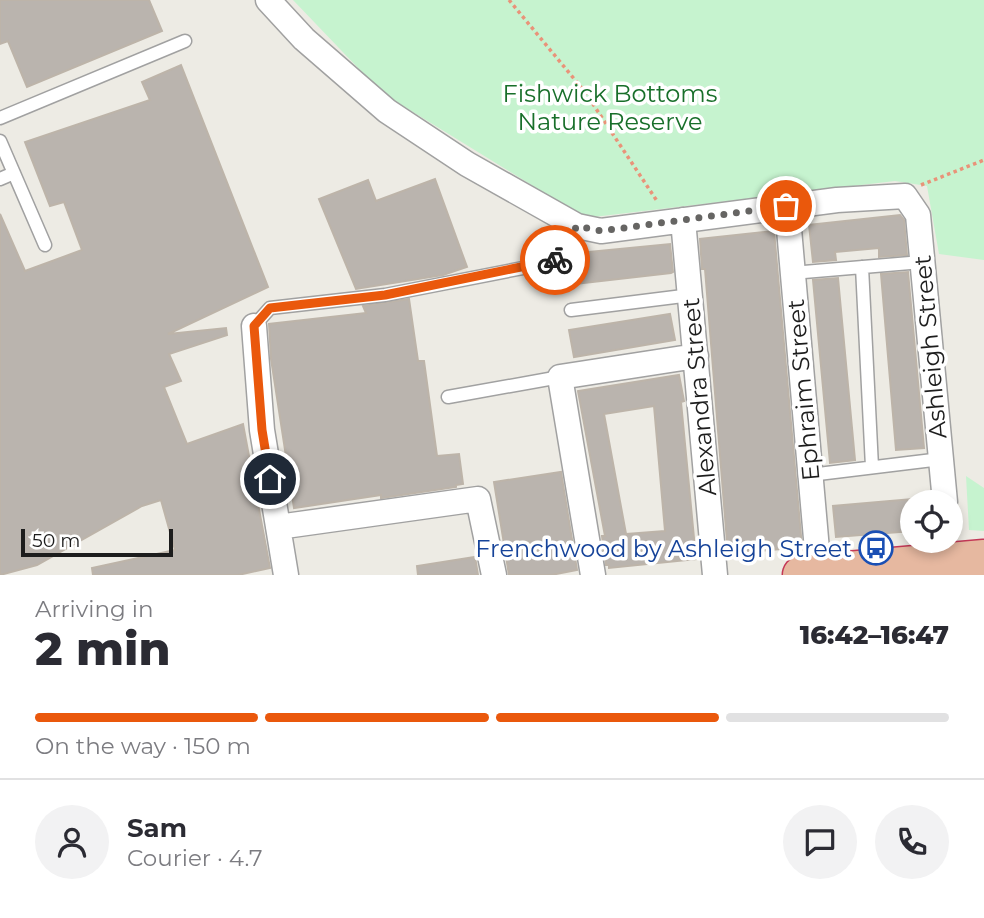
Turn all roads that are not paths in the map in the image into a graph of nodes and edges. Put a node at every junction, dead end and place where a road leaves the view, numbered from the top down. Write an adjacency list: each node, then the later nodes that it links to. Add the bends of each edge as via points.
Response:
1 (268, 0): 9 (street, via 304,39 387,111 467,164)
2 (185, 41): 3 (lane)
3 (0, 118)
4 (0, 141): 5 (lane)
5 (14, 173): 6 (lane); 10 (lane)
6 (0, 179)
7 (786, 206): 8 (street); 11 (street, Ashleigh Street, via 913,191); 13 (street, Ephraim Street)
8 (677, 220): 9 (street, via 601,231); 14 (street, Alexandra Street)
9 (577, 226): 16 (lane, via 554,262 385,295 270,308)
10 (45, 245)
11 (922, 262): 12 (lane); 20 (street, Ashleigh Street)
12 (862, 267): 13 (lane); 21 (lane)
13 (792, 273): 22 (street, Ephraim Street)
14 (691, 295): 15 (lane); 17 (street, Alexandra Street)
15 (571, 310)
16 (254, 326): 24 (street, via 262,430)
17 (696, 356): 18 (street); 30 (street, Alexandra Street)
18 (560, 377): 19 (lane); 29 (street)
19 (449, 397)
20 (941, 459): 21 (lane); 23 (street, Ashleigh Street)
21 (872, 467): 22 (lane)
22 (810, 475): 26 (street, Ephraim Street)
23 (944, 490)
24 (278, 527): 27 (street); 28 (street, via 478,499)
25 (952, 560): 26 (highway)
26 (810, 574)
27 (286, 575)
28 (494, 575)
29 (593, 575)
30 (715, 575)

